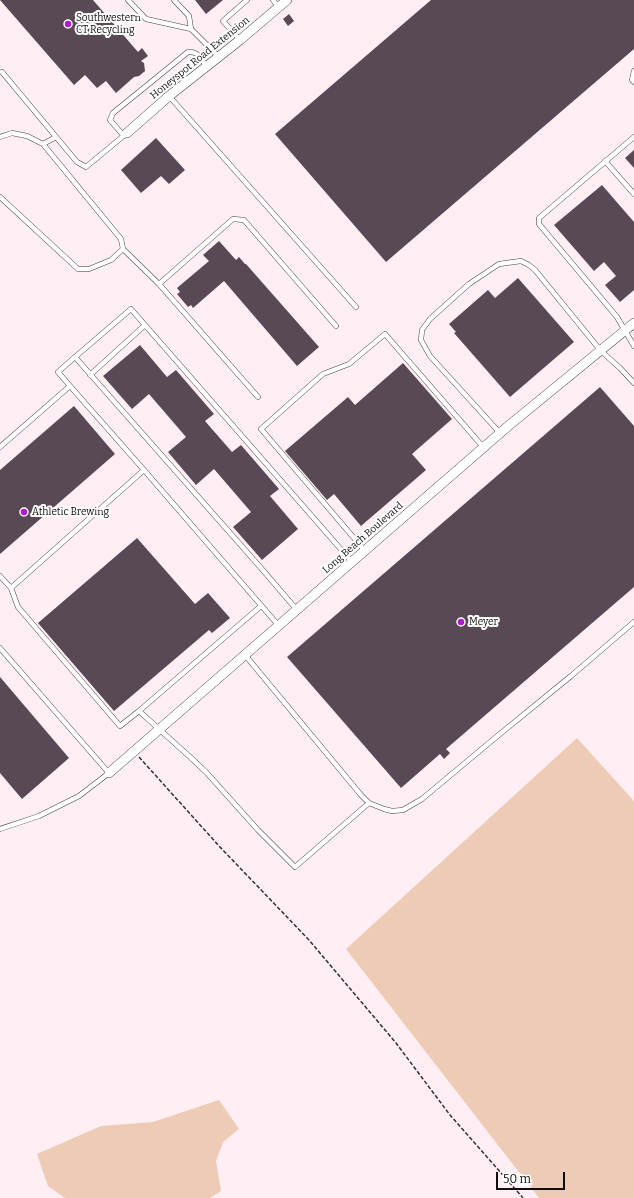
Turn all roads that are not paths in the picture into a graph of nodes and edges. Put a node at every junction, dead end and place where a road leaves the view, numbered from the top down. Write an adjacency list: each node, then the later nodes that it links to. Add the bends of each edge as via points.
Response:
1 (128, 0): 6 (lane, via 146,19)
2 (174, 0): 6 (lane, via 189,16)
3 (247, 0): 7 (lane, via 223,21)
4 (287, 0): 5 (street, Honeyspot Road Extension)
5 (276, 4): 7 (street, Honeyspot Road Extension)
6 (191, 29): 8 (lane)
7 (240, 40): 8 (street, Honeyspot Road Extension)
8 (219, 57): 9 (street, Honeyspot Road Extension)
9 (208, 66): 13 (street, Honeyspot Road Extension); 14 (lane, via 197,54 188,52 113,113 110,120)
10 (634, 71): 12 (lane)
11 (2, 72): 16 (lane)
12 (634, 82)
13 (169, 96): 14 (street, Honeyspot Road Extension); 24 (lane)
14 (125, 135): 16 (lane, via 86,167 78,162)
15 (0, 137): 18 (lane, via 12,133 20,134)
16 (56, 137): 18 (lane)
17 (634, 137): 19 (lane)
18 (43, 144): 22 (lane, via 121,240)
19 (606, 161): 20 (lane); 28 (lane, via 539,218 538,224 617,317)
20 (634, 194)
21 (0, 197): 22 (lane, via 78,269 89,269 111,260)
22 (123, 249): 23 (lane)
23 (159, 284): 27 (lane, via 233,219 244,220); 35 (lane)
24 (356, 307)
25 (634, 323): 28 (street, Long Beach Boulevard)
26 (145, 324): 31 (lane, via 131,309); 32 (lane); 41 (lane)
27 (336, 326)
28 (624, 331): 29 (lane); 30 (street, Long Beach Boulevard)
29 (634, 346)
30 (601, 351): 33 (lane); 36 (street, Long Beach Boulevard); 36 (lane, via 529,265 521,261 499,264 469,284 430,319 422,330 421,340 430,356)
31 (75, 357): 32 (lane); 34 (lane, via 58,372)
32 (90, 375): 45 (lane)
33 (634, 383)
34 (70, 386): 37 (lane); 39 (lane)
35 (258, 397)
36 (500, 433): 38 (street, Long Beach Boulevard)
37 (0, 446)
38 (484, 448): 40 (street, Long Beach Boulevard); 40 (lane, via 385,334 349,364 323,374 261,430)
39 (144, 470): 43 (lane); 44 (lane)
40 (365, 551): 41 (street, Long Beach Boulevard)
41 (352, 562): 45 (street, Long Beach Boulevard)
42 (0, 576): 43 (lane)
43 (11, 588): 50 (lane, via 18,607 120,726)
44 (262, 606): 47 (lane); 50 (lane)
45 (297, 610): 47 (street, Long Beach Boulevard)
46 (634, 622): 53 (lane, via 422,799 403,810 392,811)
47 (279, 626): 49 (street, Long Beach Boulevard)
48 (0, 648): 52 (lane)
49 (245, 655): 51 (street, Long Beach Boulevard); 53 (lane)
50 (139, 711): 51 (lane)
51 (159, 730): 52 (street, Long Beach Boulevard); 53 (lane, via 206,772 295,867)
52 (109, 774): 54 (lane, via 79,796 39,816)
53 (369, 803)
54 (0, 829)

